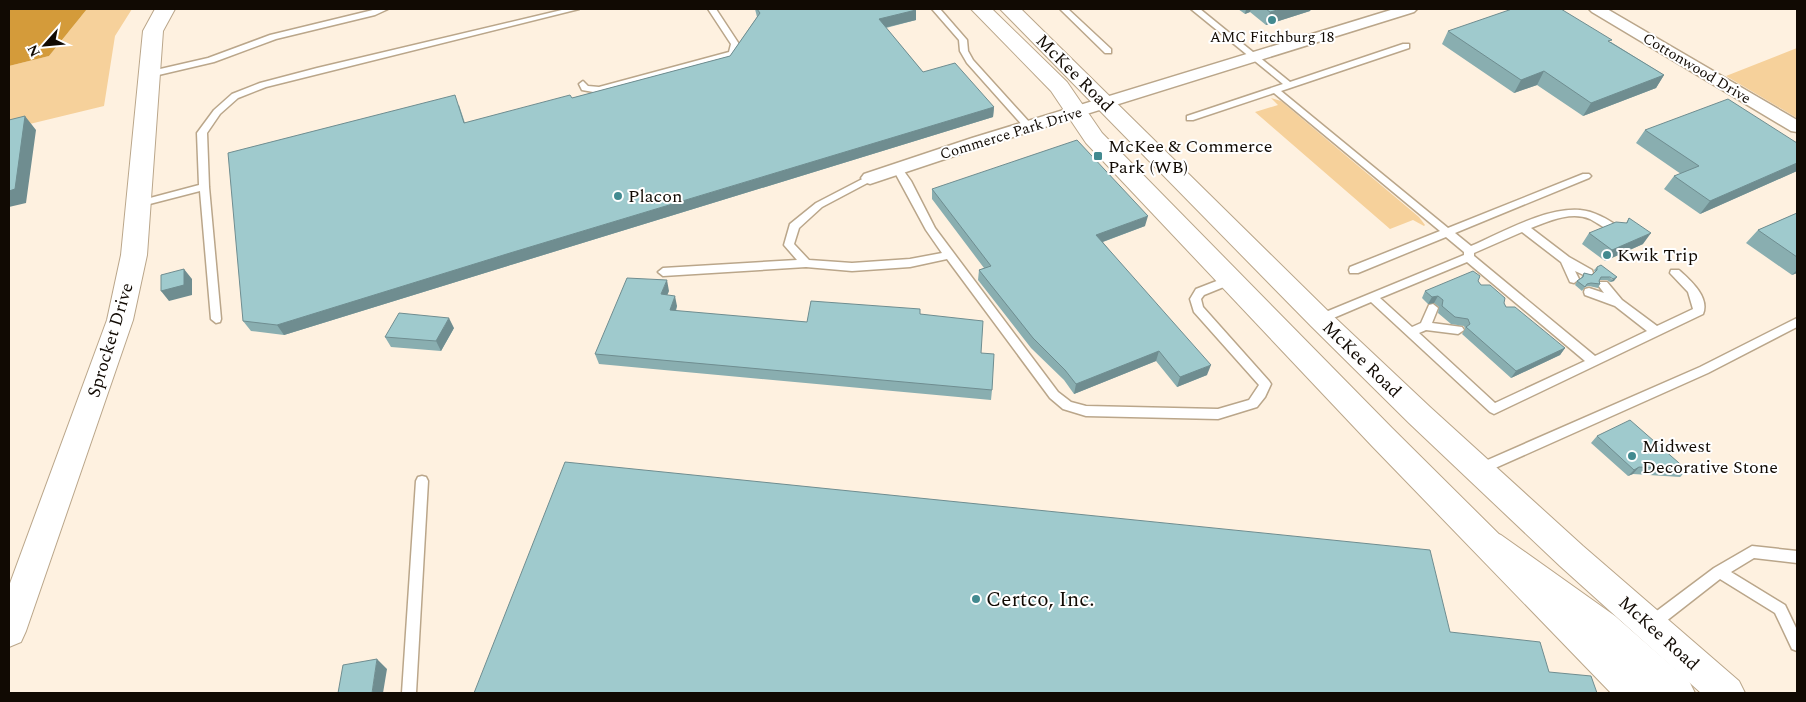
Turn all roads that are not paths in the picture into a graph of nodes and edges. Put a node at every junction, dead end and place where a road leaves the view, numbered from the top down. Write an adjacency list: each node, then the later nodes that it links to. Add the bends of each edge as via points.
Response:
1 (165, 9): 15 (main road, Sprocket Drive, via 153,31)
2 (384, 9): 15 (lane, via 273,37 211,60)
3 (574, 9): 27 (lane, via 311,72 235,96 217,112 202,133)
4 (712, 9): 16 (lane, via 735,44 733,54 599,90 586,88)
5 (936, 9): 22 (lane, via 963,40 964,51 970,60)
6 (981, 9): 20 (main road, McKee Road, via 1059,87)
7 (1010, 9): 19 (main road, McKee Road)
8 (1064, 9): 13 (lane)
9 (1195, 9): 14 (lane)
10 (1409, 9): 14 (street, Commerce Park Drive)
11 (1597, 9): 23 (street, Cottonwood Drive)
12 (1406, 46): 17 (lane)
13 (1108, 51)
14 (1254, 57): 17 (lane); 19 (street, Commerce Park Drive)
15 (150, 74): 28 (main road, Sprocket Drive)
16 (583, 84)
17 (1289, 86): 18 (lane)
18 (1275, 90): 21 (lane); 31 (lane)
19 (1105, 104): 20 (street, Commerce Park Drive); 47 (main road, McKee Road)
20 (1077, 113): 22 (street, Commerce Park Drive); 40 (main road, McKee Road, via 1094,138)
21 (1190, 118)
22 (1028, 126): 24 (street, Commerce Park Drive)
23 (1797, 127)
24 (898, 169): 26 (street, Commerce Park Drive); 33 (lane)
25 (1586, 176): 31 (lane)
26 (870, 178): 35 (lane, via 819,205 794,226 789,245)
27 (204, 186): 28 (lane); 48 (lane)
28 (137, 204): 63 (main road, Sprocket Drive, via 134,255 120,320)
29 (1524, 228): 30 (lane, via 1560,214 1580,213 1600,219); 32 (lane); 34 (lane)
30 (1615, 229)
31 (1448, 232): 32 (lane); 36 (lane)
32 (1469, 254): 44 (lane); 55 (lane, via 1492,282)
33 (950, 255): 35 (lane, via 910,263 852,267); 40 (lane, via 1054,395 1067,406 1086,411 1218,414 1253,404 1265,384 1198,309 1195,299 1200,292)
34 (1565, 260): 38 (lane); 41 (lane)
35 (806, 263): 37 (lane)
36 (1354, 270)
37 (663, 272)
38 (1588, 273)
39 (1675, 273): 53 (lane, via 1698,298 1699,311)
40 (1232, 279): 47 (main road, via 1288,313 1307,319); 54 (main road, McKee Road)
41 (1574, 280)
42 (1603, 285): 45 (lane)
43 (1589, 292): 45 (lane)
44 (1372, 298): 47 (lane); 52 (lane)
45 (1619, 303): 53 (lane)
46 (1433, 308): 50 (lane)
47 (1320, 318): 56 (main road, McKee Road)
48 (216, 319)
49 (1797, 322): 57 (lane, via 1704,370)
50 (1425, 326): 51 (lane); 52 (lane)
51 (1458, 330)
52 (1411, 332): 55 (lane, via 1494,409)
53 (1656, 332): 55 (lane)
54 (1298, 351): 56 (main road, via 1317,344 1331,348); 59 (main road, McKee Road)
55 (1593, 361)
56 (1399, 395): 57 (main road, McKee Road)
57 (1478, 470): 62 (main road, McKee Road)
58 (422, 481): 65 (lane)
59 (1490, 545): 66 (main road, McKee Road); 67 (main road, via 1603,626)
60 (1797, 556): 61 (lane, via 1752,552)
61 (1719, 572): 62 (lane); 64 (lane, via 1780,609)
62 (1650, 625): 68 (main road, McKee Road)
63 (9, 631)
64 (1797, 644)
65 (409, 693)
66 (1635, 693)
67 (1677, 693)
68 (1727, 693)

